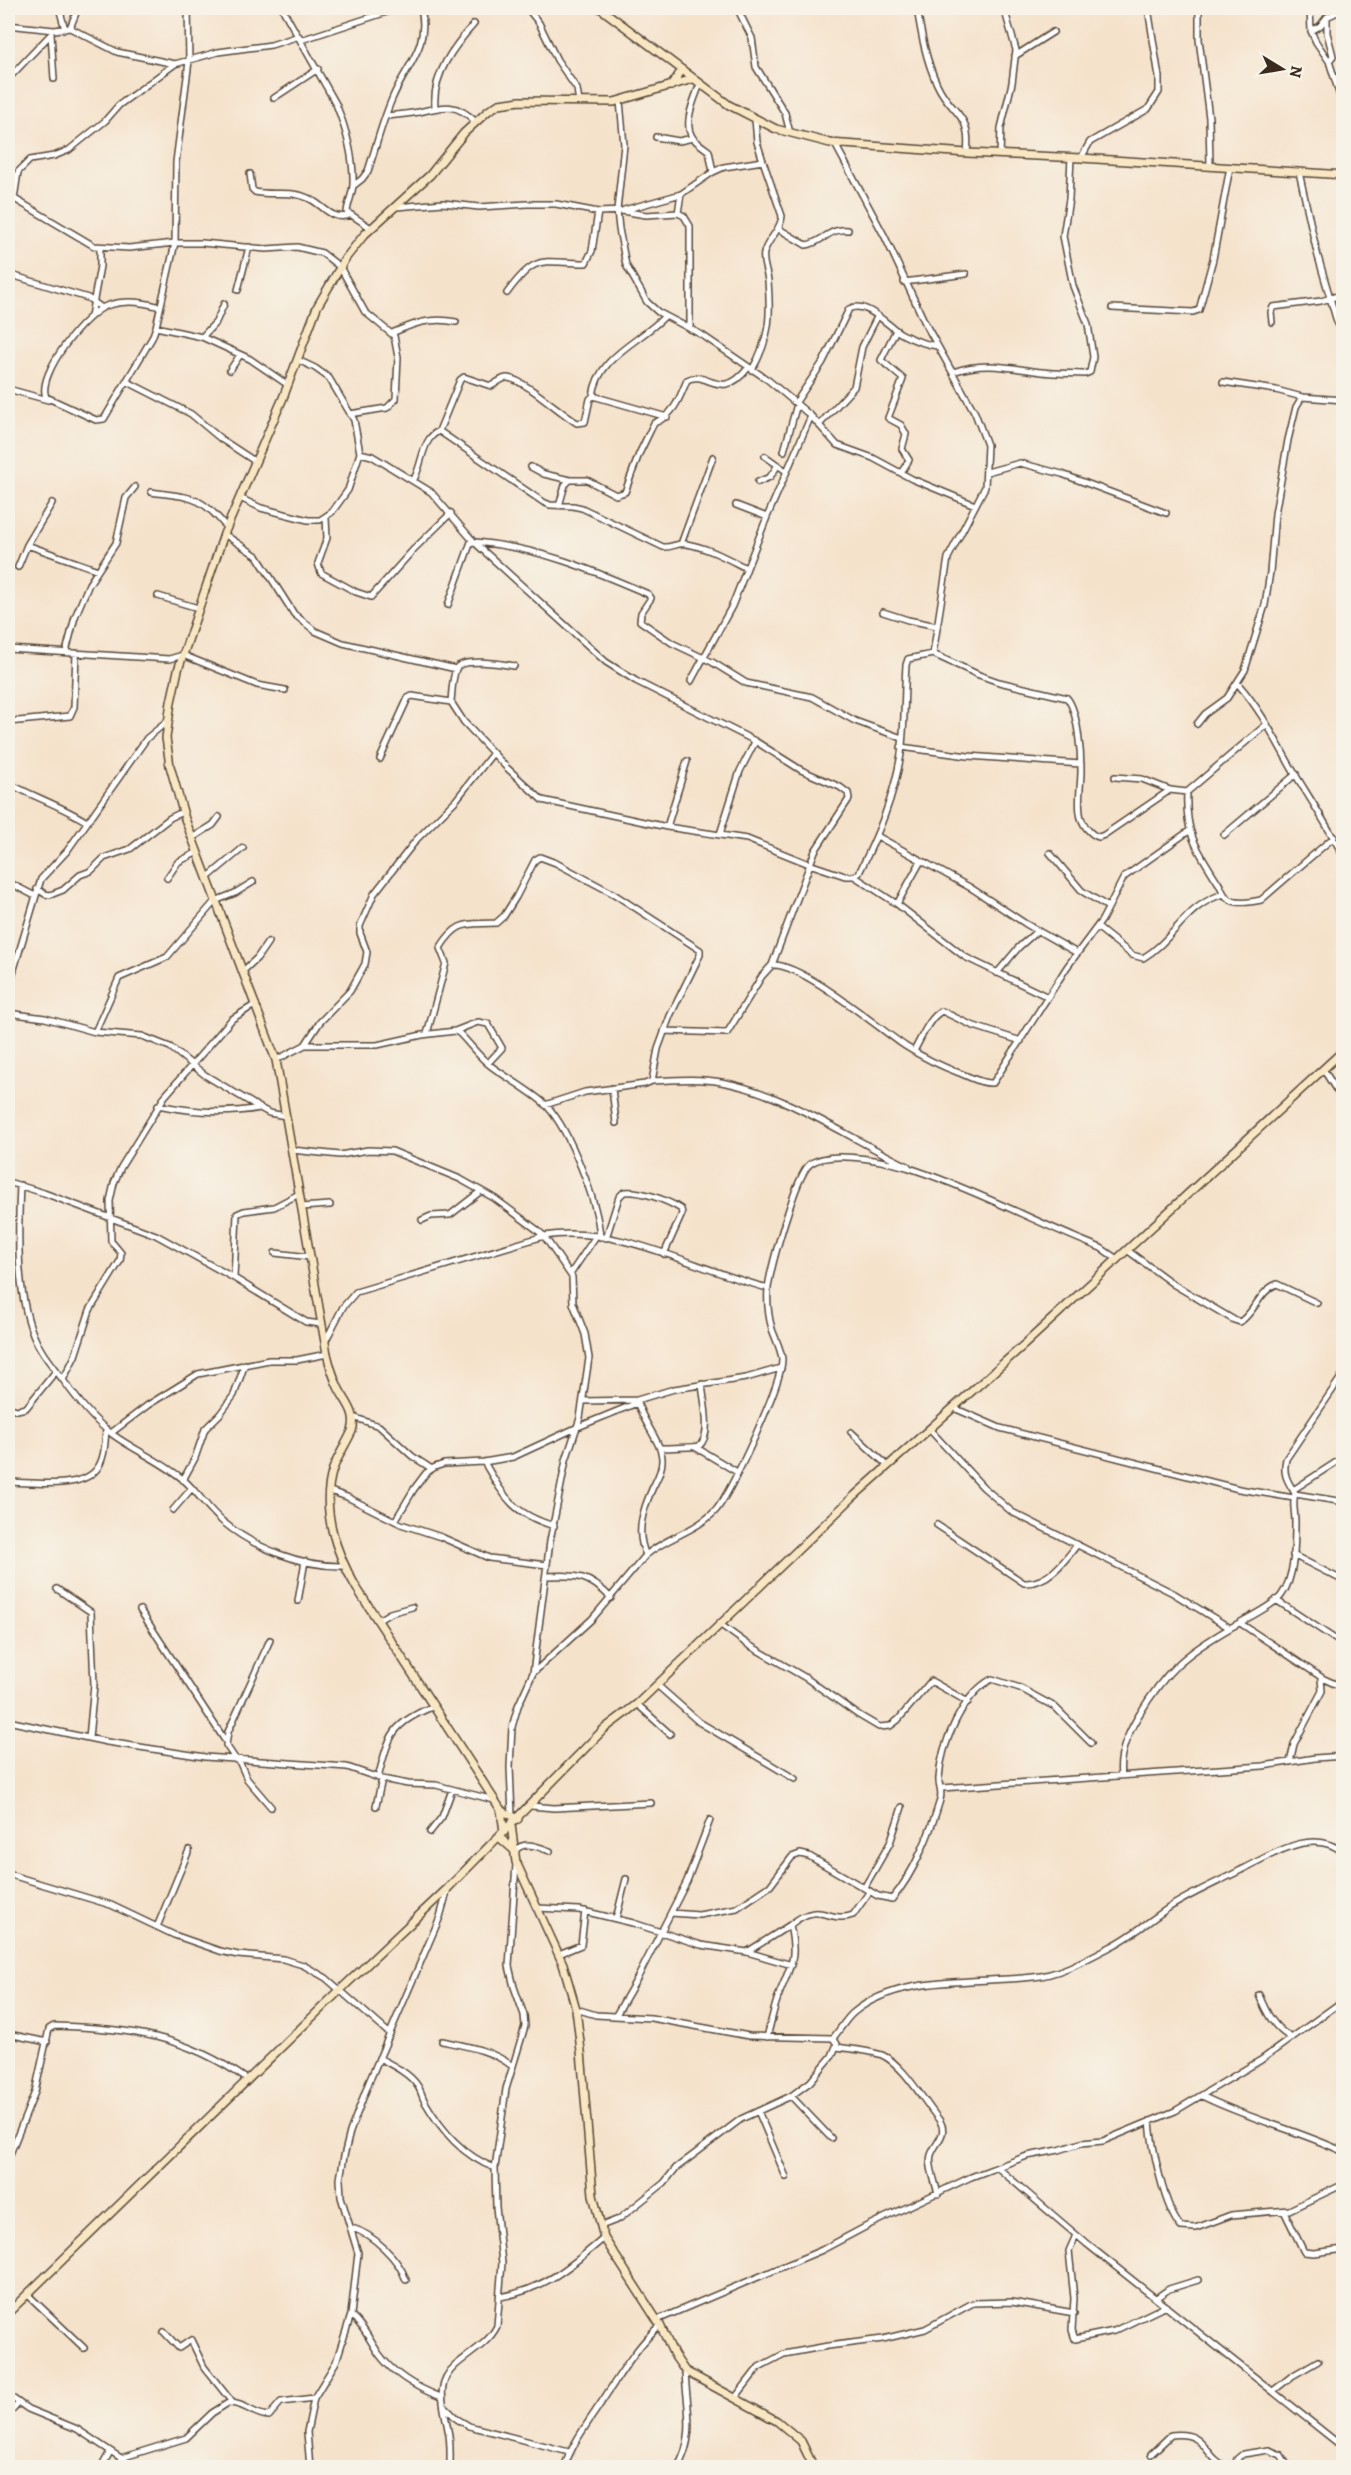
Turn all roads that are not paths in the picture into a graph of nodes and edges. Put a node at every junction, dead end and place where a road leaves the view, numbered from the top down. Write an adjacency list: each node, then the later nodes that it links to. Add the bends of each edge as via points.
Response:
1 (59, 8): 19 (street)
2 (78, 8): 19 (street)
3 (188, 8): 25 (street)
4 (282, 8): 23 (street)
5 (396, 8): 23 (street)
6 (421, 8): 40 (street, via 422,40)
7 (527, 8): 37 (street, via 577,89)
8 (600, 8): 29 (main road)
9 (918, 8): 47 (street, via 935,81 968,131)
10 (1004, 8): 24 (street)
11 (1148, 8): 50 (street, via 1159,92 1148,110 1090,142)
12 (1199, 8): 52 (street)
13 (1311, 8): 20 (street)
14 (1344, 9): 16 (street)
15 (740, 14): 43 (street, via 752,38 756,68 785,114)
16 (1327, 17): 20 (street); 26 (street, via 1333,56)
17 (474, 24): 38 (street, via 437,79)
18 (8, 25): 21 (street)
19 (68, 29): 21 (street); 27 (street, via 117,52)
20 (1311, 31): 26 (street)
21 (52, 32): 30 (street); 31 (street)
22 (1053, 33): 24 (street)
23 (300, 38): 25 (street); 28 (street)
24 (1016, 56): 48 (street, via 1001,128)
25 (189, 61): 27 (street); 71 (street, via 176,162)
26 (1329, 61): 39 (street)
27 (175, 64): 61 (street, via 119,105 69,150 30,160 18,172)
28 (318, 69): 35 (street); 58 (street, via 342,118)
29 (682, 70): 32 (main road); 34 (main road)
30 (8, 79)
31 (54, 79)
32 (693, 79): 33 (main road); 34 (main road)
33 (700, 84): 41 (main road); 45 (street, via 689,122)
34 (671, 86): 36 (main road)
35 (274, 98)
36 (620, 101): 37 (main road); 64 (street, via 624,145)
37 (579, 102): 42 (main road, via 511,101 499,104)
38 (435, 107): 40 (street); 42 (street, via 454,108)
39 (1344, 109)
40 (386, 116): 58 (street, via 368,171)
41 (755, 119): 43 (main road); 51 (street)
42 (476, 122): 63 (main road)
43 (790, 133): 46 (main road)
44 (656, 137): 45 (street, via 679,141)
45 (693, 138): 54 (street, via 708,151)
46 (836, 144): 47 (main road); 77 (street)
47 (967, 153): 48 (main road)
48 (1000, 154): 49 (main road)
49 (1071, 157): 50 (main road); 103 (street, via 1063,236 1073,286 1088,324 1093,357 1089,372 1085,375 982,365)
50 (1081, 158): 52 (main road)
51 (763, 161): 54 (street); 69 (street, via 780,207)
52 (1210, 165): 53 (main road)
53 (1230, 167): 55 (main road); 86 (street, via 1199,310)
54 (713, 172): 59 (street)
55 (1299, 172): 57 (main road); 81 (street)
56 (250, 174): 67 (street, via 255,192 296,193 330,214)
57 (1344, 175)
58 (353, 186): 67 (street, via 347,208)
59 (681, 194): 64 (street); 66 (street)
60 (8, 195): 61 (street)
61 (14, 199): 62 (street); 72 (street)
62 (8, 205)
63 (396, 207): 65 (street, via 443,203 479,207 556,204); 68 (main road)
64 (619, 210): 65 (street); 66 (street, via 646,215); 88 (street, via 633,280 647,302)
65 (598, 212): 79 (street, via 592,251 586,263 535,263)
66 (678, 213): 93 (street, via 690,226)
67 (350, 215): 68 (street)
68 (370, 228): 74 (main road)
69 (779, 229): 70 (street, via 806,245 837,229); 101 (street, via 764,252 769,295 766,343)
70 (848, 230)
71 (175, 243): 72 (street); 73 (street); 84 (street)
72 (100, 247): 82 (street)
73 (249, 247): 74 (street, via 308,248); 78 (street)
74 (340, 267): 95 (street, via 365,312); 100 (main road, via 317,306)
75 (8, 274): 82 (street)
76 (966, 274): 77 (street)
77 (904, 282): 97 (street)
78 (238, 290)
79 (507, 293)
80 (1344, 294): 81 (street)
81 (1329, 299): 91 (street, via 1274,307); 98 (street)
82 (93, 302): 85 (street); 87 (street)
83 (224, 304): 96 (street, via 216,322)
84 (160, 307): 85 (street, via 135,302); 92 (street)
85 (102, 308): 87 (street)
86 (1112, 308)
87 (91, 316): 110 (street, via 72,336 46,378 44,392)
88 (665, 316): 93 (street); 108 (street, via 602,370)
89 (877, 316): 94 (street); 112 (street, via 865,308 849,309 823,362); 116 (street, via 862,347 854,387)
90 (456, 322): 95 (street, via 423,320)
91 (1272, 322)
92 (156, 327): 96 (street); 104 (street)
93 (690, 328): 101 (street)
94 (896, 330): 97 (street); 127 (street, via 881,360 903,379 888,418 901,425 906,434 903,449 909,459)
95 (392, 333): 113 (street, via 398,357 396,399 387,408)
96 (202, 337): 99 (street)
97 (937, 346): 103 (street)
98 (1344, 346)
99 (240, 355): 102 (street); 106 (street)
100 (298, 360): 106 (main road); 113 (street, via 329,378)
101 (750, 369): 112 (street); 115 (street, via 726,384 691,377)
102 (230, 370)
103 (952, 372): 126 (street, via 981,426 987,444)
104 (126, 381): 110 (street, via 100,421); 122 (street, via 191,414)
105 (1223, 382): 109 (street)
106 (288, 385): 122 (main road)
107 (8, 389): 110 (street)
108 (593, 396): 115 (street); 117 (street, via 581,423 508,378 491,386 464,377)
109 (1302, 397): 111 (street); 165 (street, via 1288,440 1264,605)
110 (50, 400)
111 (1344, 400)
112 (796, 403): 114 (street); 118 (street)
113 (350, 414): 119 (street)
114 (811, 416): 116 (street); 125 (street)
115 (667, 417): 128 (street, via 654,423 625,492 616,495 587,480)
116 (819, 425): 127 (street, via 837,445)
117 (439, 431): 129 (street, via 428,440); 137 (street, via 543,502)
118 (784, 451)
119 (360, 453): 129 (street); 141 (street, via 348,490)
120 (765, 456): 123 (street)
121 (713, 457): 145 (street)
122 (256, 462): 133 (main road)
123 (778, 465): 125 (street); 130 (street, via 770,477)
124 (531, 466): 128 (street, via 544,474)
125 (786, 471): 140 (street)
126 (987, 472): 136 (street, via 985,487); 139 (street, via 1020,463 1062,474)
127 (901, 473): 136 (street)
128 (570, 480): 137 (street)
129 (413, 481): 138 (street, via 431,492)
130 (758, 482)
131 (135, 487): 148 (street, via 126,498 116,543)
132 (151, 492): 142 (street, via 203,502)
133 (240, 498): 141 (street, via 261,508 308,520); 142 (main road)
134 (52, 503): 144 (street)
135 (736, 505): 140 (street)
136 (975, 505): 153 (street, via 948,558)
137 (559, 506): 145 (street, via 582,508 663,546)
138 (451, 513): 141 (street, via 371,597 321,573 318,563 327,538); 143 (street)
139 (1166, 513)
140 (767, 517): 147 (street)
141 (326, 518)
142 (225, 531): 151 (main road); 162 (street, via 257,556 294,614 315,631 351,645)
143 (473, 541): 150 (street); 159 (street, via 557,557 648,594 651,598 640,621 672,643); 173 (street, via 606,662)
144 (27, 544): 146 (street); 148 (street)
145 (681, 544): 147 (street, via 712,552)
146 (18, 567)
147 (746, 568): 159 (street, via 732,606)
148 (98, 570): 155 (street, via 75,617)
149 (158, 596): 151 (street)
150 (448, 605)
151 (198, 608): 158 (main road)
152 (883, 612): 153 (street)
153 (937, 626): 157 (street)
154 (8, 649): 155 (street)
155 (66, 652): 156 (street)
156 (76, 653): 160 (street); 169 (street, via 74,706 70,716)
157 (933, 654): 172 (street, via 908,659); 178 (street, via 989,679 1067,698 1075,720)
158 (183, 656): 160 (street); 163 (main road); 166 (street, via 257,685)
159 (705, 658): 164 (street); 172 (street, via 746,683 812,697 855,721)
160 (169, 659): 163 (street)
161 (514, 666): 162 (street, via 477,663 461,664)
162 (456, 669): 167 (street)
163 (178, 670): 168 (main road)
164 (691, 681)
165 (1238, 684): 170 (street); 171 (street)
166 (285, 690)
167 (451, 702): 175 (street); 176 (street, via 408,698)
168 (168, 721): 184 (main road, via 167,747); 186 (street, via 147,738)
169 (8, 722)
170 (1197, 724)
171 (1267, 724): 179 (street); 183 (street)
172 (902, 738): 174 (street)
173 (755, 742): 189 (street, via 740,771); 199 (street, via 848,794 849,799)
174 (901, 747): 178 (street); 191 (street, via 891,799)
175 (493, 753): 187 (street, via 542,800); 226 (street, via 374,894 360,926 367,952 365,964 350,991 320,1022)
176 (380, 759)
177 (687, 761): 187 (street)
178 (1081, 764): 182 (street, via 1080,813 1094,836 1099,837)
179 (1296, 774): 190 (street); 192 (street)
180 (1114, 777): 182 (street, via 1142,779)
181 (8, 783): 186 (street)
182 (1170, 790): 183 (street)
183 (1187, 792): 188 (street)
184 (182, 812): 193 (main road); 205 (street, via 130,849 104,858 63,890 50,895)
185 (219, 817): 193 (street)
186 (87, 822): 205 (street, via 41,879)
187 (667, 827): 189 (street)
188 (1189, 831): 206 (street); 209 (street, via 1130,872 1119,883)
189 (720, 834): 199 (street, via 747,839)
190 (1224, 835)
191 (877, 836): 198 (street); 200 (street)
192 (1334, 837): 197 (street); 206 (street, via 1261,900 1232,901)
193 (192, 838): 195 (main road)
194 (243, 848): 202 (street)
195 (198, 852): 201 (street, via 178,862); 202 (main road)
196 (1050, 854): 209 (street, via 1083,891)
197 (1344, 858)
198 (921, 861): 208 (street); 211 (street, via 971,888)
199 (809, 864): 200 (street); 214 (street)
200 (854, 876): 208 (street)
201 (167, 878)
202 (207, 878): 207 (main road)
203 (8, 882): 205 (street)
204 (253, 882): 207 (street)
205 (36, 893): 217 (street)
206 (1224, 894): 210 (street, via 1195,908 1143,958 1132,955)
207 (215, 900): 215 (main road); 223 (street, via 166,957 119,978)
208 (897, 904): 216 (street, via 965,957)
209 (1108, 907): 210 (street)
210 (1097, 927): 213 (street)
211 (1037, 932): 213 (street); 216 (street)
212 (268, 942): 215 (street)
213 (1077, 953): 218 (street)
214 (772, 965): 222 (street, via 727,1033); 228 (street, via 797,972)
215 (242, 972): 219 (main road)
216 (997, 973): 218 (street)
217 (8, 989)
218 (1048, 997): 225 (street)
219 (256, 1004): 229 (main road); 231 (street, via 232,1019)
220 (8, 1011): 223 (street)
221 (455, 1030): 224 (street); 230 (street); 230 (street, via 478,1022 488,1024 502,1047)
222 (664, 1030): 224 (street, via 700,950 614,894 540,857 504,916 496,923 465,925 454,931 440,948 446,963); 233 (street)
223 (95, 1032): 231 (street, via 142,1036 170,1047)
224 (427, 1034): 226 (street, via 377,1045)
225 (1021, 1041): 228 (street, via 942,1011); 228 (street, via 989,1084)
226 (305, 1045): 229 (street)
227 (1344, 1050): 232 (main road)
228 (914, 1051)
229 (276, 1060): 239 (main road)
230 (488, 1063): 237 (street)
231 (192, 1064): 236 (street); 238 (street)
232 (1323, 1069): 235 (street); 254 (main road)
233 (652, 1081): 234 (street); 242 (street, via 712,1081 751,1090)
234 (612, 1088): 237 (street); 240 (street)
235 (1344, 1101)
236 (158, 1105): 238 (street, via 227,1112); 250 (street, via 114,1183)
237 (546, 1105): 253 (street, via 562,1127 588,1187)
238 (260, 1108): 239 (street)
239 (286, 1116): 241 (main road)
240 (616, 1123)
241 (292, 1149): 245 (street, via 340,1155 392,1150); 246 (main road)
242 (921, 1171): 258 (street, via 1101,1248); 261 (street, via 846,1157 811,1163 795,1194)
243 (8, 1182): 244 (street)
244 (20, 1185): 250 (street); 268 (street, via 18,1223 28,1319 34,1337)
245 (481, 1191): 251 (street, via 454,1214); 252 (street)
246 (299, 1194): 247 (street); 248 (main road)
247 (286, 1202): 248 (street); 260 (street, via 237,1214)
248 (301, 1205): 249 (street); 257 (main road)
249 (330, 1205)
250 (111, 1219): 260 (street, via 167,1241); 270 (street, via 111,1240 121,1253 120,1262 90,1310)
251 (422, 1220)
252 (544, 1236): 253 (street, via 562,1233); 259 (street); 264 (street, via 356,1292)
253 (600, 1237): 256 (street); 256 (street, via 619,1197 631,1191 681,1209); 259 (street)
254 (1126, 1250): 258 (main road); 262 (street, via 1173,1284 1240,1322 1270,1286 1277,1284)
255 (275, 1253): 257 (street)
256 (664, 1254): 261 (street)
257 (310, 1257): 263 (main road)
258 (1117, 1259): 275 (main road)
259 (571, 1273): 272 (street, via 573,1303 589,1348)
260 (234, 1278): 263 (street, via 306,1322)
261 (768, 1288): 267 (street, via 767,1303)
262 (1317, 1303)
263 (321, 1324): 264 (main road)
264 (324, 1342): 265 (main road)
265 (327, 1354): 266 (street); 276 (main road, via 331,1372)
266 (245, 1364): 281 (street, via 187,1379); 289 (street, via 234,1395 205,1429)
267 (781, 1368): 271 (street); 288 (street, via 771,1401)
268 (56, 1371): 270 (street); 274 (street, via 26,1408)
269 (1344, 1372): 293 (street, via 1286,1459 1283,1468)
270 (63, 1380): 278 (street)
271 (702, 1384): 273 (street); 282 (street, via 707,1418 702,1440)
272 (583, 1401): 273 (street); 277 (street)
273 (637, 1401): 277 (street); 283 (street, via 645,1424)
274 (8, 1407)
275 (954, 1408): 279 (main road); 293 (street, via 1000,1428 1239,1489)
276 (353, 1417): 287 (street, via 379,1426); 292 (main road, via 352,1431 334,1466)
277 (578, 1427): 285 (street, via 528,1451); 298 (street, via 566,1460)
278 (106, 1429): 281 (street); 290 (street, via 102,1458 96,1470 84,1479 63,1483)
279 (930, 1430): 286 (main road); 299 (street, via 1012,1512)
280 (851, 1432): 286 (street)
281 (111, 1433): 289 (street)
282 (695, 1447): 283 (street); 288 (street)
283 (661, 1448): 300 (street, via 660,1472 642,1518 641,1544)
284 (1344, 1457): 293 (street)
285 (484, 1462): 287 (street, via 444,1464); 298 (street, via 510,1504)
286 (888, 1466): 315 (main road)
287 (432, 1469): 296 (street, via 414,1489)
288 (737, 1472): 300 (street, via 716,1510)
289 (183, 1480): 291 (street)
290 (8, 1482)
291 (192, 1488): 295 (street); 302 (street, via 234,1530 264,1547)
292 (330, 1491): 296 (street); 304 (main road, via 334,1541)
293 (1294, 1494): 294 (street); 301 (street)
294 (1344, 1502)
295 (173, 1510)
296 (395, 1521): 303 (street, via 489,1558)
297 (938, 1525): 299 (street, via 1024,1583 1058,1569)
298 (554, 1526): 303 (street)
299 (1077, 1545): 316 (street, via 1173,1593)
300 (646, 1555): 308 (street)
301 (1293, 1555): 306 (street); 309 (street, via 1288,1583)
302 (305, 1561): 304 (street); 310 (street)
303 (547, 1565): 305 (street)
304 (344, 1566): 313 (main road)
305 (546, 1576): 308 (street, via 582,1576); 319 (street)
306 (1344, 1581)
307 (57, 1589): 328 (street, via 91,1612 94,1685)
308 (611, 1598): 319 (street)
309 (1276, 1600): 314 (street); 318 (street)
310 (298, 1601)
311 (412, 1607): 313 (street, via 390,1613)
312 (140, 1610): 329 (street)
313 (377, 1622): 325 (main road)
314 (1240, 1623): 316 (street); 320 (street)
315 (721, 1625): 321 (main road); 323 (street, via 879,1726 890,1726 898,1720 931,1682)
316 (1230, 1628): 334 (street, via 1182,1659 1154,1691 1123,1748)
317 (270, 1640): 329 (street)
318 (1344, 1645)
319 (533, 1673): 346 (street, via 512,1727 510,1767)
320 (1321, 1676): 322 (street); 333 (street, via 1322,1691 1294,1744)
321 (657, 1686): 324 (main road); 336 (street, via 708,1728)
322 (1344, 1688)
323 (968, 1702): 330 (street, via 992,1679 1000,1681 1056,1707); 337 (street, via 946,1745 939,1778)
324 (638, 1704): 327 (street); 342 (main road, via 604,1729)
325 (432, 1707): 335 (street, via 411,1717 391,1734); 339 (main road)
326 (8, 1721): 328 (street)
327 (670, 1734)
328 (89, 1738): 332 (street)
329 (226, 1742): 332 (street)
330 (1090, 1743)
331 (1344, 1756): 333 (street)
332 (237, 1761): 335 (street, via 347,1767); 344 (street)
333 (1290, 1762): 334 (street)
334 (1121, 1775): 337 (street)
335 (380, 1778): 338 (street); 341 (street)
336 (795, 1779)
337 (942, 1788): 360 (street, via 920,1853 895,1896 889,1900)
338 (452, 1790): 339 (street); 349 (street, via 442,1817)
339 (494, 1800): 345 (main road)
340 (651, 1803): 342 (street)
341 (376, 1806)
342 (531, 1806): 346 (main road)
343 (902, 1807): 359 (street, via 890,1843)
344 (271, 1808)
345 (501, 1810): 346 (main road); 350 (main road)
346 (515, 1817): 348 (main road)
347 (710, 1820): 363 (street)
348 (511, 1825): 350 (main road); 352 (main road)
349 (429, 1832)
350 (501, 1834): 352 (main road); 358 (main road)
351 (189, 1850): 366 (street)
352 (515, 1851): 353 (street, via 524,1845); 355 (main road)
353 (550, 1851)
354 (1344, 1853): 379 (street, via 1326,1843 1306,1842 1274,1852 1195,1892 1113,1946 1078,1963 1036,1977 905,1988 874,1999 852,2014)
355 (516, 1863): 361 (main road); 385 (street, via 509,1966 525,2026)
356 (8, 1874): 366 (street, via 111,1905)
357 (626, 1879): 364 (street)
358 (448, 1888): 371 (main road); 377 (street, via 440,1917)
359 (864, 1888): 360 (street); 363 (street, via 800,1854 792,1857 770,1886 737,1908 699,1915)
360 (870, 1891): 365 (street, via 852,1915 840,1918 819,1911 804,1914)
361 (537, 1908): 362 (street); 369 (main road)
362 (585, 1911): 364 (street); 369 (street, via 581,1945)
363 (671, 1912): 367 (street)
364 (616, 1919): 367 (street)
365 (790, 1925): 368 (street); 370 (street, via 794,1944)
366 (158, 1927): 371 (street, via 220,1951 293,1961 314,1970)
367 (660, 1933): 368 (street, via 725,1951); 375 (street)
368 (747, 1952): 370 (street)
369 (559, 1954): 374 (main road)
370 (792, 1965): 378 (street)
371 (340, 1990): 377 (street); 386 (main road)
372 (1259, 1995): 380 (street, via 1273,2022)
373 (1344, 2000): 380 (street)
374 (576, 2009): 375 (street); 400 (main road, via 591,2185)
375 (616, 2015): 378 (street)
376 (8, 2034): 382 (street)
377 (390, 2034): 384 (street)
378 (767, 2037): 379 (street)
379 (833, 2038): 383 (street)
380 (1292, 2038): 388 (street)
381 (442, 2041): 385 (street, via 490,2054)
382 (47, 2042): 386 (street, via 54,2026 109,2028 152,2035 201,2052); 393 (street, via 35,2092)
383 (836, 2047): 387 (street, via 810,2082); 398 (street, via 880,2054 888,2059 945,2128 931,2157)
384 (379, 2058): 394 (street, via 418,2086 437,2123 462,2150); 401 (street, via 350,2132 340,2179 341,2197)
385 (512, 2066): 394 (street)
386 (248, 2080): 407 (main road)
387 (790, 2096): 389 (street); 391 (street)
388 (1202, 2096): 390 (street); 392 (street)
389 (758, 2111): 396 (street); 400 (street, via 741,2119 676,2168 619,2219)
390 (1150, 2121): 395 (street, via 1103,2141 1027,2156); 399 (street, via 1169,2206 1181,2227 1196,2228 1231,2215)
391 (831, 2138)
392 (1344, 2152)
393 (8, 2159)
394 (495, 2168): 408 (street, via 502,2263)
395 (998, 2168): 398 (street); 402 (street)
396 (786, 2177)
397 (1344, 2184): 399 (street)
398 (938, 2194): 414 (street)
399 (1284, 2211): 404 (street, via 1304,2252)
400 (601, 2226): 403 (main road)
401 (352, 2228): 405 (street, via 375,2239 402,2269); 413 (street, via 358,2253)
402 (1076, 2235): 409 (street); 412 (street, via 1069,2252)
403 (604, 2238): 408 (street, via 561,2274 529,2290); 414 (main road)
404 (1344, 2249)
405 (406, 2280)
406 (1198, 2280): 409 (street, via 1169,2289)
407 (27, 2294): 411 (main road); 416 (street)
408 (500, 2297): 423 (street, via 493,2335 448,2373)
409 (1156, 2298): 410 (street)
410 (1166, 2306): 412 (street, via 1114,2331 1079,2340 1073,2337); 419 (street)
411 (8, 2310)
412 (1074, 2313): 422 (street, via 1012,2302 973,2303 926,2330 784,2354 759,2367)
413 (351, 2315): 421 (street, via 336,2362); 423 (street, via 365,2328 391,2367)
414 (659, 2323): 418 (main road); 429 (street)
415 (164, 2332): 424 (street, via 179,2348 191,2340 204,2367)
416 (84, 2348)
417 (1318, 2361): 419 (street)
418 (685, 2371): 422 (main road); 437 (street, via 689,2436)
419 (1274, 2391): 427 (street)
420 (8, 2395): 425 (street)
421 (314, 2398): 424 (street, via 280,2402 269,2416); 434 (street, via 307,2432)
422 (735, 2398): 438 (main road, via 790,2431 801,2441)
423 (441, 2400): 429 (street, via 457,2419 469,2426); 435 (street, via 449,2433)
424 (232, 2402): 431 (street, via 212,2413 186,2438)
425 (18, 2404): 426 (street); 428 (street, via 77,2430)
426 (8, 2415)
427 (1344, 2448)
428 (110, 2452): 431 (street); 432 (street)
429 (569, 2452): 436 (street)
430 (1151, 2454): 439 (street, via 1171,2435 1188,2435 1203,2441 1213,2459)
431 (121, 2458): 433 (street)
432 (101, 2468)
433 (136, 2468)
434 (310, 2468)
435 (450, 2468)
436 (564, 2468)
437 (677, 2468)
438 (814, 2468)
439 (1228, 2468)
440 (1234, 2468): 441 (street, via 1243,2454 1269,2450 1281,2455)
441 (1289, 2468)

